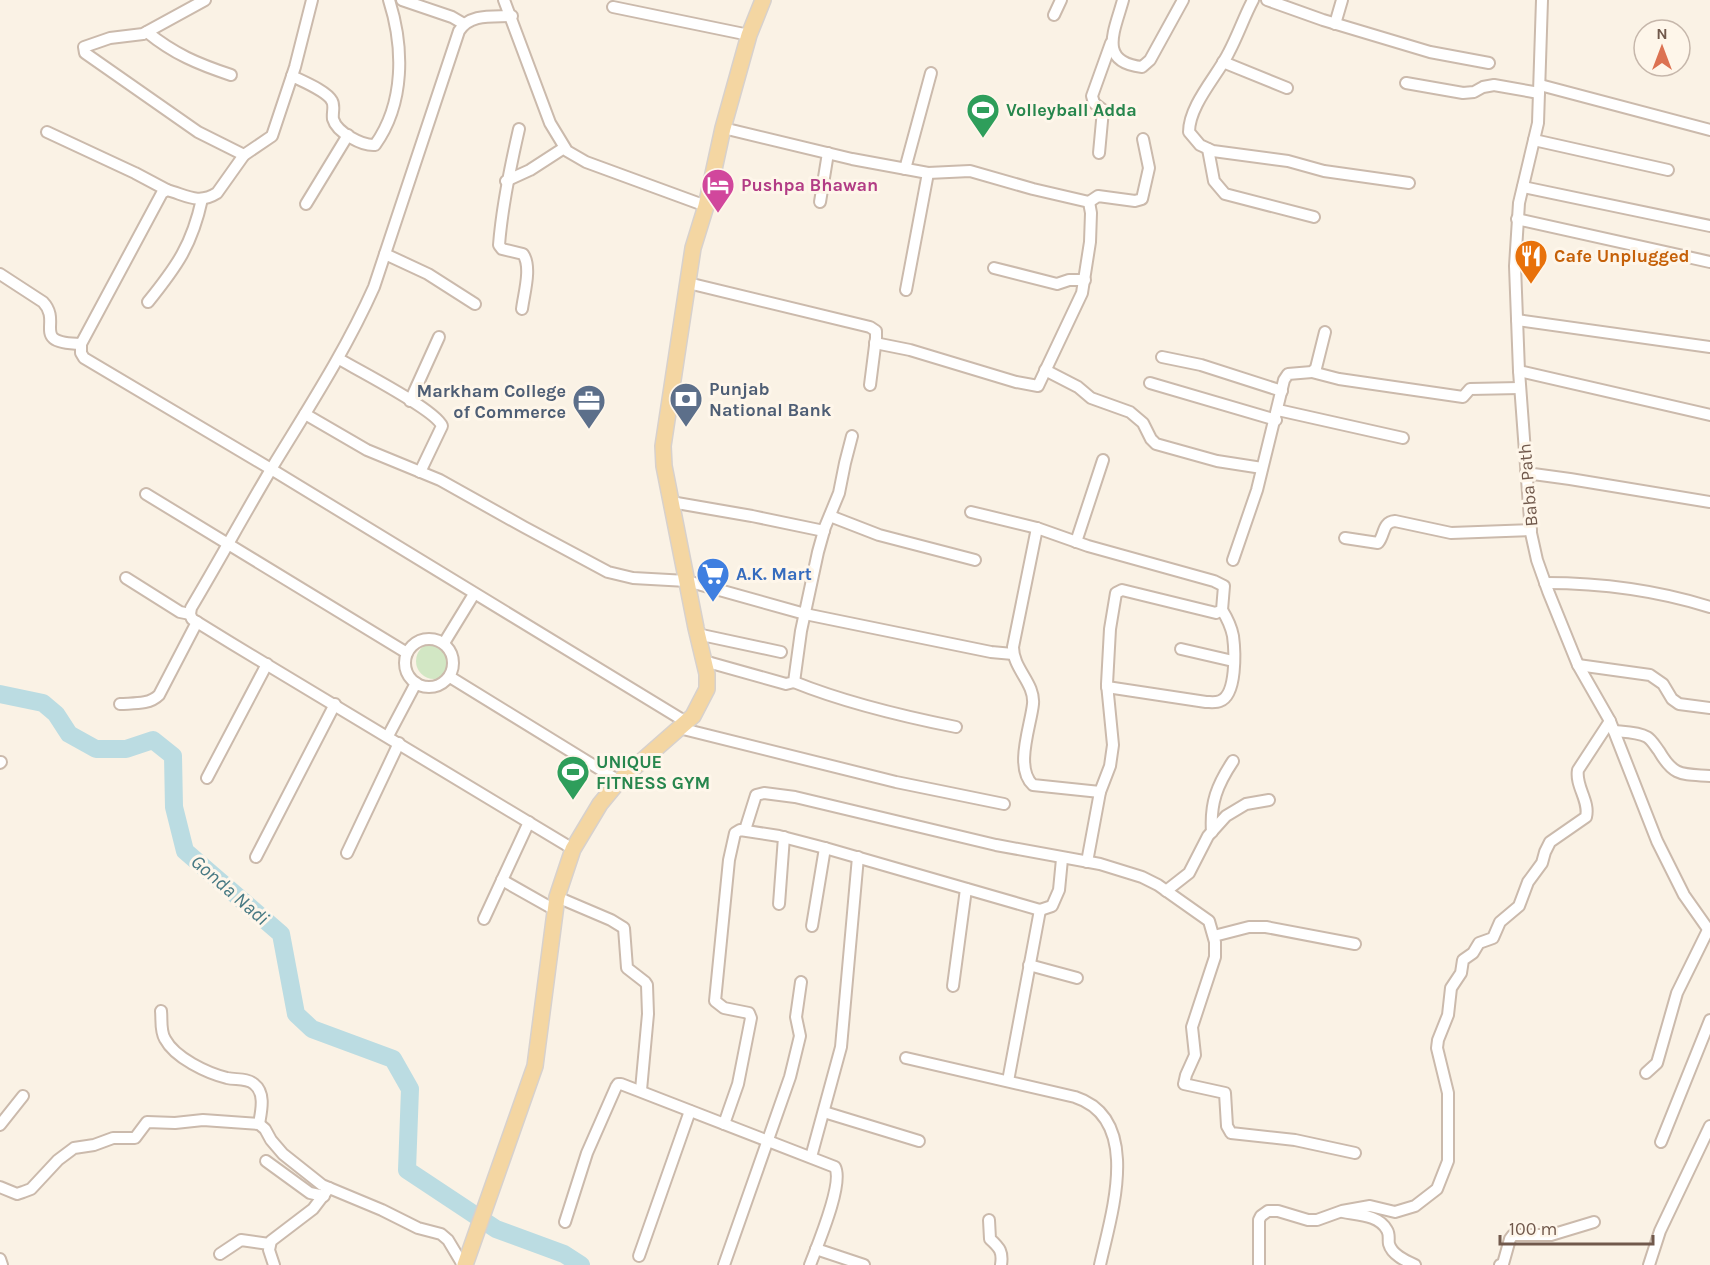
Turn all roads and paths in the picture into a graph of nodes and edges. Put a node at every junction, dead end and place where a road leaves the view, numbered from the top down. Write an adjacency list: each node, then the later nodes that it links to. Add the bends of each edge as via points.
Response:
1 (205, 0): 19 (street)
2 (312, 0): 26 (street)
3 (389, 0): 34 (street, via 401,57 392,109 375,145)
4 (402, 0): 17 (street)
5 (504, 0): 16 (street)
6 (763, 0): 20 (main road)
7 (1061, 0): 15 (street)
8 (1123, 0): 21 (street)
9 (1183, 0): 21 (street, via 1142,67 1117,58)
10 (1253, 0): 22 (street)
11 (1267, 0): 18 (street)
12 (1342, 0): 18 (street)
13 (1542, 0): 29 (street, Baba Path)
14 (613, 7): 20 (street)
15 (1054, 15)
16 (512, 16): 17 (street, via 478,18); 37 (street, via 550,123)
17 (464, 24): 57 (street)
18 (1335, 24): 23 (street, via 1430,52)
19 (147, 32): 25 (street, via 178,54); 41 (street, via 110,38 84,50 198,132)
20 (749, 35): 30 (main road)
21 (1112, 40): 40 (street, via 1092,96 1103,110)
22 (1223, 62): 28 (street); 38 (street, via 1189,126 1193,138)
23 (1489, 63)
24 (931, 73): 42 (street)
25 (231, 75)
26 (292, 76): 34 (street, via 333,101 334,122); 41 (street, via 272,136)
27 (1406, 83): 29 (street, via 1463,93 1494,86)
28 (1287, 88)
29 (1539, 89): 32 (street); 36 (street, Baba Path)
30 (723, 128): 39 (street); 53 (main road)
31 (519, 129): 45 (street)
32 (1710, 130)
33 (47, 132): 48 (street)
34 (348, 135): 52 (street)
35 (1143, 139): 51 (street, via 1149,168 1142,199 1098,195)
36 (1534, 140): 43 (street); 47 (street, Baba Path)
37 (564, 148): 45 (street); 53 (street, via 586,162)
38 (1208, 148): 46 (street, via 1213,152); 54 (street, via 1214,182 1225,194)
39 (828, 153): 42 (street); 50 (street)
40 (1099, 153)
41 (244, 155): 49 (street, via 217,193)
42 (904, 169): 44 (street)
43 (1668, 170)
44 (928, 173): 51 (street, via 970,171); 63 (street)
45 (506, 182): 66 (street, via 499,245 526,258)
46 (1409, 183)
47 (1523, 187): 55 (street, Baba Path); 56 (street)
48 (167, 190): 49 (street); 71 (street, via 154,207)
49 (202, 199): 64 (street, via 191,239 174,270)
50 (820, 202)
51 (1089, 202): 61 (street)
52 (306, 204)
53 (706, 206): 62 (main road)
54 (1314, 217)
55 (1517, 219): 58 (street); 67 (street, Baba Path)
56 (1710, 226)
57 (385, 254): 65 (street, via 428,274); 74 (street, via 374,287)
58 (1710, 262)
59 (994, 268): 61 (street, via 1057,284)
60 (0, 274): 71 (street, via 49,308 51,337 57,342)
61 (1085, 280): 75 (street, via 1080,299)
62 (688, 282): 70 (street, via 870,327 876,331); 94 (main road, via 663,446)
63 (906, 290)
64 (148, 302)
65 (475, 304)
66 (522, 309)
67 (1517, 320): 72 (street); 76 (street, Baba Path)
68 (1325, 332): 77 (street)
69 (440, 337): 82 (street)
70 (875, 343): 75 (street, via 1036,386); 79 (street)
71 (81, 344): 90 (street, via 84,358)
72 (1710, 347)
73 (1162, 357): 81 (street)
74 (339, 359): 82 (street); 83 (street)
75 (1045, 370): 89 (street, via 1078,387 1091,399 1130,412 1143,423 1156,444 1217,461)
76 (1519, 371): 80 (street, Baba Path); 85 (street)
77 (1312, 372): 80 (street, via 1463,397 1470,389); 81 (street, via 1288,374)
78 (1150, 383): 84 (street)
79 (870, 385)
80 (1520, 388): 92 (street, Baba Path)
81 (1282, 391): 84 (street)
82 (410, 400): 91 (street, via 436,417 442,426)
83 (305, 414): 90 (street); 91 (street, via 367,450)
84 (1277, 415): 87 (street); 89 (street)
85 (1710, 415)
86 (852, 436): 97 (street)
87 (1403, 438)
88 (1103, 460): 102 (street)
89 (1262, 468): 105 (street)
90 (272, 469): 103 (street); 109 (street)
91 (420, 472): 107 (street, via 450,484 608,572 633,578)
92 (1526, 473): 95 (street); 99 (street, Baba Path)
93 (146, 494): 103 (street)
94 (671, 502): 100 (street); 107 (main road)
95 (1710, 502)
96 (971, 512): 98 (street)
97 (830, 516): 100 (street); 104 (street, via 879,535)
98 (1038, 528): 102 (street); 119 (street)
99 (1531, 530): 101 (street, via 1451,534 1395,521 1386,524 1378,543); 108 (street, Baba Path)
100 (824, 531): 112 (street)
101 (1345, 538)
102 (1076, 542): 111 (street, via 1219,582 1224,589)
103 (229, 544): 113 (street); 118 (street)
104 (975, 560)
105 (1233, 560)
106 (126, 578): 113 (street)
107 (687, 581): 112 (street); 114 (main road)
108 (1545, 583): 110 (street, via 1600,584); 123 (street, Baba Path)
109 (474, 594): 115 (street); 131 (street)
110 (1710, 607)
111 (1222, 610): 121 (street, via 1230,624); 127 (street, via 1204,612 1118,591 1110,629)
112 (805, 614): 119 (street); 125 (street)
113 (193, 618): 122 (street); 128 (street, via 159,695 147,702)
114 (697, 634): 117 (street); 120 (main road)
115 (444, 643): 118 (street, via 423,639); 124 (street, via 453,655)
116 (1181, 649): 121 (street)
117 (781, 651)
118 (407, 652): 126 (street, via 405,666)
119 (1013, 654): 140 (street, via 1033,694 1025,756 1028,780 1033,785)
120 (704, 661): 125 (street, via 786,684); 131 (main road, via 707,674 702,702)
121 (1233, 661): 127 (street, via 1231,687 1218,702)
122 (267, 664): 129 (street); 138 (street)
123 (1578, 664): 130 (street, via 1650,675 1658,678 1679,704); 132 (street, Baba Path)
124 (450, 677): 126 (street, via 430,687); 139 (street)
125 (794, 682): 133 (street, via 863,706)
126 (416, 683): 134 (street)
127 (1107, 687): 140 (street, via 1113,745)
128 (120, 704)
129 (335, 704): 134 (street); 150 (street)
130 (1710, 708)
131 (682, 725): 139 (main road); 142 (street, via 742,746)
132 (1612, 726): 137 (street, via 1649,738 1673,770); 162 (street, Baba Path, via 1657,841 1684,895); 190 (street, via 1578,770 1586,817 1550,842 1517,909 1502,920 1493,938 1479,943 1463,960 1460,977 1451,988 1448,1015 1437,1048 1448,1093 1448,1161 1440,1185 1433,1194 1408,1208 1392,1212 1370,1206)
133 (956, 727)
134 (388, 736): 135 (street)
135 (399, 743): 143 (street); 149 (street)
136 (1233, 761): 145 (street, via 1212,805)
137 (1710, 776)
138 (207, 778)
139 (619, 781): 148 (main road)
140 (1100, 792): 153 (street)
141 (1269, 800): 145 (street, via 1246,804 1226,816)
142 (1004, 804)
143 (529, 822): 148 (street); 154 (street)
144 (746, 830): 146 (street); 152 (street, via 756,795 764,793); 179 (street, via 735,833 729,860 715,1001 719,1006 749,1013 751,1018 738,1084)
145 (1212, 832): 156 (street, via 1189,873)
146 (784, 837): 147 (street); 158 (street)
147 (825, 848): 151 (street); 161 (street)
148 (573, 849): 157 (main road)
149 (347, 853)
150 (256, 857)
151 (858, 857): 155 (street); 177 (street, via 842,1047)
152 (1062, 859): 153 (street); 159 (street, via 1057,898 1052,906)
153 (1087, 862): 156 (street, via 1142,877)
154 (502, 880): 157 (street); 160 (street)
155 (966, 889): 159 (street); 168 (street)
156 (1166, 891): 163 (street, via 1209,921)
157 (556, 903): 174 (street, via 611,920 624,928 627,968 647,985); 201 (main road, via 536,1059)
158 (779, 904)
159 (1040, 910): 165 (street)
160 (484, 919)
161 (812, 926)
162 (1709, 931): 172 (street, via 1679,988 1657,1063)
163 (1214, 936): 164 (street, via 1266,927); 185 (street, via 1215,957 1192,1028 1195,1055 1184,1084 1225,1093 1231,1133 1295,1140)
164 (1355, 944)
165 (1029, 965): 166 (street); 173 (street)
166 (1077, 978)
167 (801, 982): 183 (street, via 796,1017 800,1036)
168 (952, 986)
169 (161, 1011): 178 (street, via 163,1034 176,1052 210,1072 256,1086 262,1100)
170 (1710, 1020): 184 (street)
171 (906, 1058): 173 (street)
172 (1646, 1073)
173 (1008, 1081): 206 (street, via 1084,1100 1102,1113 1108,1123 1114,1138 1118,1182)
174 (641, 1090): 176 (street); 192 (street, via 618,1084 586,1153)
175 (23, 1096): 180 (street)
176 (690, 1111): 179 (street); 197 (street)
177 (824, 1112): 182 (street); 186 (street)
178 (259, 1124): 188 (street, via 147,1122 132,1138 112,1138 74,1148 31,1189 17,1194); 189 (street, via 283,1154)
179 (724, 1124): 183 (street)
180 (0, 1125)
181 (1710, 1125): 210 (street)
182 (919, 1141)
183 (769, 1142): 186 (street); 202 (street)
184 (1661, 1142)
185 (1355, 1153)
186 (811, 1157): 195 (street, via 837,1170 832,1205)
187 (266, 1161): 189 (street, via 310,1193)
188 (0, 1187)
189 (326, 1192): 194 (street, via 313,1209); 201 (street, via 441,1234)
190 (1340, 1212): 207 (street, via 1308,1220 1278,1211 1264,1212 1258,1226); 208 (street, via 1378,1222 1388,1231 1391,1249)
191 (989, 1220): 205 (street, via 990,1239 1001,1251)
192 (565, 1222)
193 (1594, 1222): 209 (street, via 1551,1235 1513,1234)
194 (269, 1244): 196 (street, via 241,1240); 200 (street)
195 (816, 1249): 203 (street); 204 (street)
196 (220, 1254)
197 (639, 1256)
198 (0, 1259): 199 (street)
199 (2, 1265)
200 (274, 1265)
201 (464, 1265)
202 (724, 1265)
203 (810, 1265)
204 (864, 1265)
205 (1001, 1265)
206 (1100, 1265)
207 (1259, 1265)
208 (1415, 1265)
209 (1500, 1265)
210 (1648, 1265)

